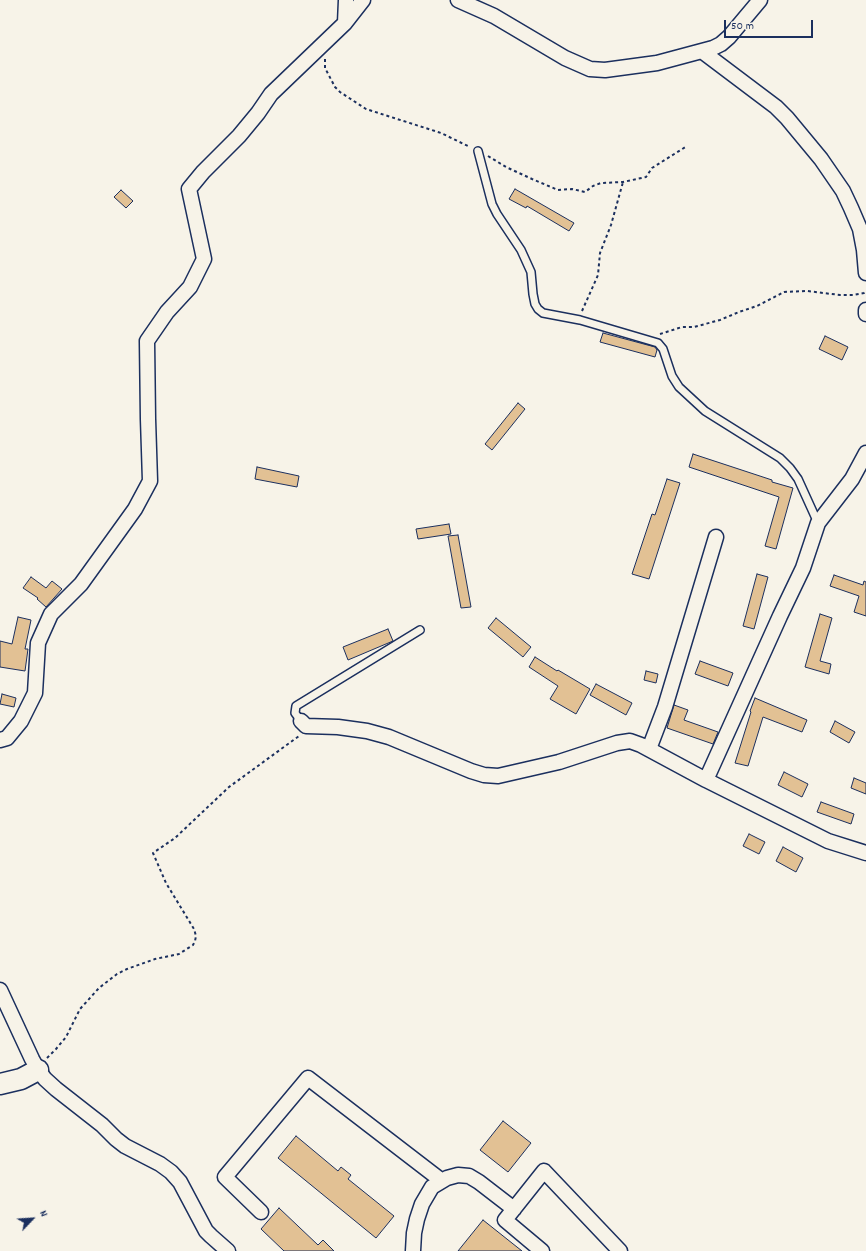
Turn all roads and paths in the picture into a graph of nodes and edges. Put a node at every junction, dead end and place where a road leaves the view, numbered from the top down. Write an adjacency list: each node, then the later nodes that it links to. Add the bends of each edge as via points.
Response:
1 (346, 0): 5 (street)
2 (363, 0): 5 (street)
3 (458, 0): 6 (street, via 494,16 553,51 590,69 634,67)
4 (760, 0): 6 (street, via 729,37 721,44)
5 (345, 23): 23 (street, via 271,94 239,136 190,189 204,259 190,287 167,312 147,341 150,481 135,509 81,584 50,614 38,643 35,693 21,720 7,738)
6 (703, 52): 11 (street, via 776,107 821,158 843,191 860,229)
7 (326, 55): 9 (path, via 325,68 335,87 366,109 441,133)
8 (687, 146): 10 (path, via 652,168 646,177)
9 (478, 151): 10 (path, via 506,167 558,190 572,189 585,192 601,183); 15 (lane, via 492,204 521,250 531,272 533,294 538,309 543,313)
10 (623, 182): 15 (path, via 600,253 598,275 583,307)
11 (866, 273)
12 (866, 292): 16 (path, via 853,295 784,292 757,306 720,320 694,327 682,327)
13 (866, 310): 14 (street)
14 (866, 314)
15 (580, 320): 16 (lane)
16 (647, 339): 18 (lane, via 658,343 663,349 672,376 679,387 705,411 780,458 790,468 798,479)
17 (866, 453): 18 (street, via 852,479)
18 (818, 523): 25 (street, via 803,568)
19 (716, 537): 24 (street, via 665,707)
20 (420, 630): 21 (lane, via 296,706 295,713)
21 (301, 721): 22 (street, via 306,726)
22 (316, 727): 24 (street, via 368,731 389,737 471,771 498,776 559,762 617,743 630,741); 28 (path, via 287,743 229,786 175,838 153,853 166,883 194,929 195,941 179,954 155,959 122,972 99,988 80,1009 66,1037)
23 (0, 740)
24 (649, 749): 25 (street)
25 (706, 780): 26 (street, via 828,841)
26 (866, 853)
27 (0, 990): 28 (street)
28 (38, 1070): 29 (street, via 20,1079); 33 (street, via 45,1080 102,1124 120,1142 171,1172 180,1182 206,1231)
29 (0, 1084)
30 (442, 1181): 31 (street, via 458,1175 469,1176); 32 (street, via 308,1078 225,1177); 34 (street, via 432,1187 422,1204 414,1233)
31 (514, 1209): 35 (street, via 505,1220); 36 (street, via 544,1171)
32 (261, 1212)
33 (228, 1251)
34 (413, 1251)
35 (542, 1251)
36 (620, 1251)

